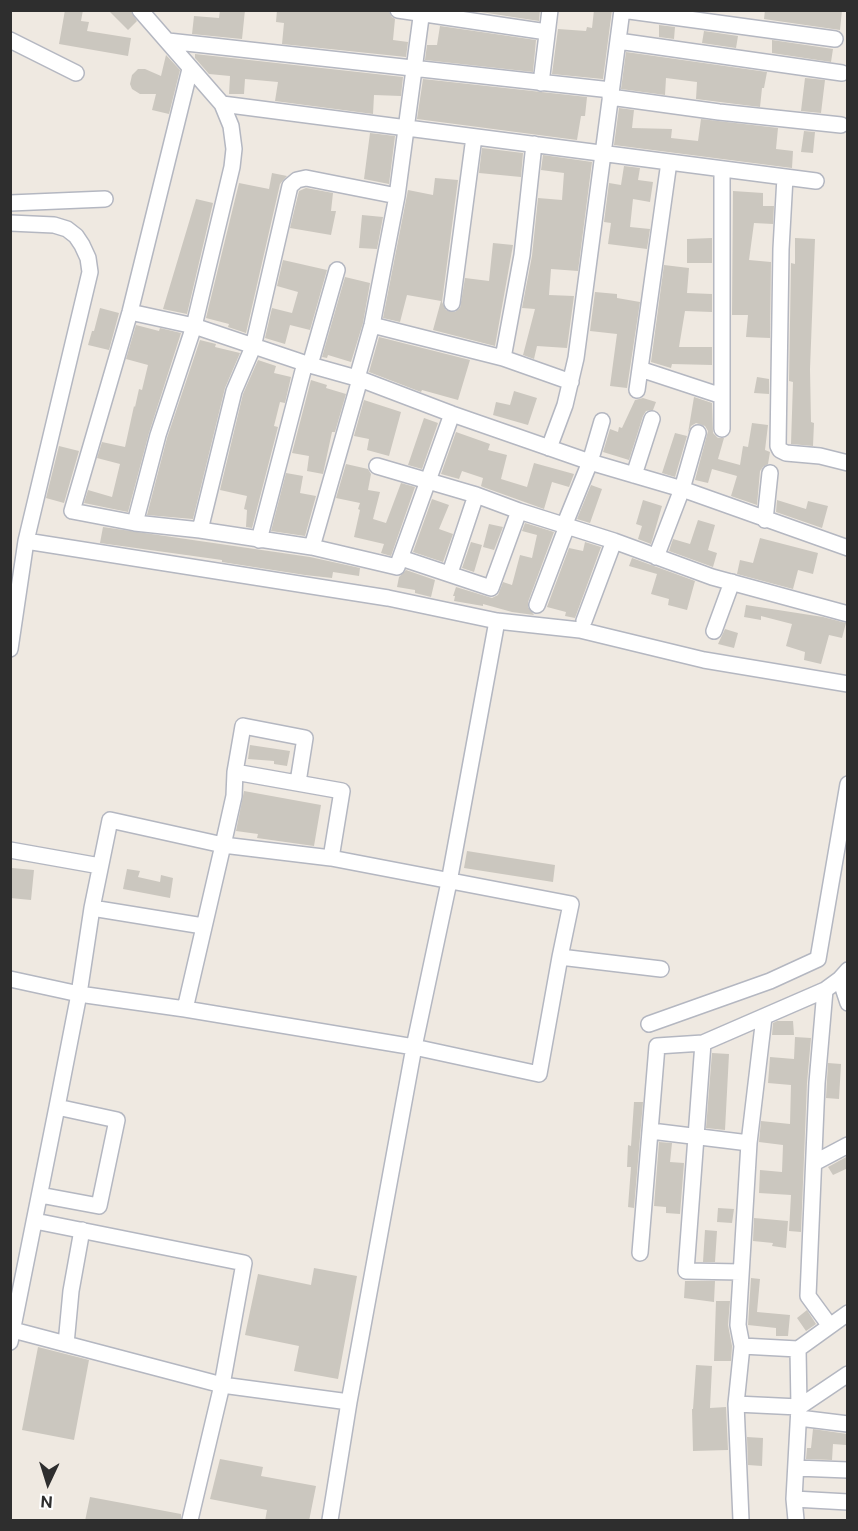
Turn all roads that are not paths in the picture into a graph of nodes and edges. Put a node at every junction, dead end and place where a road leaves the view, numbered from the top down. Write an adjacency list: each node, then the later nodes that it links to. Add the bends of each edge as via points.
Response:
1 (140, 10): 9 (street)
2 (398, 10): 5 (street)
3 (550, 10): 6 (street)
4 (622, 10): 7 (street); 10 (street)
5 (422, 12): 6 (street); 11 (street)
6 (548, 32): 15 (street)
7 (835, 39)
8 (10, 40): 13 (street)
9 (168, 41): 11 (street); 12 (street)
10 (618, 41): 14 (street); 16 (street)
11 (414, 68): 15 (street); 19 (street)
12 (190, 69): 17 (street); 33 (street)
13 (76, 73)
14 (842, 73)
15 (541, 82): 16 (street)
16 (611, 93): 18 (street, via 719,112); 22 (street)
17 (222, 104): 19 (street); 35 (street, via 231,126 232,167)
18 (841, 125)
19 (406, 128): 20 (street); 27 (street)
20 (474, 137): 21 (street); 32 (street)
21 (534, 144): 22 (street); 37 (street, via 522,255)
22 (603, 153): 23 (street); 41 (street)
23 (669, 162): 24 (street); 39 (street)
24 (722, 168): 25 (street); 43 (street)
25 (785, 177): 26 (street); 51 (street, via 778,446 786,453)
26 (816, 181)
27 (397, 196): 34 (street); 36 (street, via 306,178 290,186)
28 (105, 200): 29 (street)
29 (10, 203)
30 (10, 223): 64 (street, via 67,229 82,246 90,272)
31 (337, 270): 38 (street)
32 (452, 303)
33 (130, 312): 35 (street); 60 (street, via 72,511)
34 (372, 325): 37 (street); 40 (street)
35 (194, 326): 36 (street); 60 (street, via 158,435)
36 (253, 346): 38 (street); 62 (street, via 234,392)
37 (503, 357): 41 (street)
38 (307, 364): 40 (street); 63 (street)
39 (640, 369): 42 (street); 43 (street)
40 (359, 379): 44 (street); 66 (street)
41 (571, 382): 49 (street)
42 (637, 390)
43 (722, 396): 47 (street)
44 (452, 414): 49 (street); 55 (street)
45 (652, 419): 54 (street)
46 (603, 421): 50 (street)
47 (722, 429)
48 (699, 433): 56 (street)
49 (549, 448): 50 (street)
50 (590, 462): 54 (street); 61 (street)
51 (848, 463)
52 (377, 466): 55 (street)
53 (770, 473): 59 (street)
54 (634, 475): 56 (street)
55 (427, 480): 57 (street); 69 (street)
56 (682, 489): 59 (street); 68 (street)
57 (476, 495): 58 (street); 70 (street)
58 (519, 511): 61 (street); 70 (street, via 491,588)
59 (765, 520): 67 (street)
60 (135, 523): 62 (street)
61 (567, 526): 65 (street); 72 (street)
62 (200, 530): 63 (street)
63 (260, 540): 66 (street)
64 (26, 541): 74 (street, via 388,597); 77 (street)
65 (614, 541): 68 (street); 75 (street)
66 (312, 547): 69 (street, via 396,567)
67 (848, 548)
68 (656, 557): 71 (street)
69 (401, 558): 70 (street)
70 (450, 573)
71 (732, 582): 73 (street); 76 (street)
72 (537, 605)
73 (848, 614)
74 (498, 621): 78 (street, via 580,630 704,660); 86 (street)
75 (584, 621)
76 (714, 631)
77 (10, 649)
78 (848, 684)
79 (235, 772): 80 (street); 80 (street, via 243,726 305,738); 82 (street)
80 (298, 782): 84 (street, via 342,791)
81 (848, 783): 98 (street, via 818,959 770,981)
82 (223, 845): 84 (street); 85 (street, via 110,820); 88 (street)
83 (10, 850): 85 (street)
84 (331, 858): 86 (street)
85 (100, 866): 87 (street)
86 (449, 882): 89 (street, via 571,904); 100 (street)
87 (92, 908): 88 (street); 94 (street)
88 (203, 926): 96 (street)
89 (560, 957): 90 (street); 100 (street, via 539,1074)
90 (661, 969)
91 (844, 975): 93 (street); 95 (street)
92 (10, 979): 94 (street)
93 (825, 990): 97 (street); 106 (street)
94 (79, 994): 96 (street); 101 (street)
95 (848, 1003)
96 (185, 1009): 100 (street)
97 (764, 1017): 99 (street); 104 (street)
98 (649, 1024)
99 (704, 1043): 102 (street, via 657,1046); 103 (street)
100 (414, 1047): 120 (street)
101 (57, 1107): 107 (street); 107 (street, via 117,1120 115,1131 99,1206)
102 (651, 1131): 103 (street); 110 (street)
103 (696, 1135): 104 (street); 111 (street, via 686,1271)
104 (749, 1143): 111 (street)
105 (848, 1145): 106 (street)
106 (814, 1162): 113 (street, via 808,1296)
107 (40, 1195): 108 (street)
108 (35, 1221): 109 (street); 114 (street)
109 (82, 1230): 115 (street); 119 (street, via 244,1263)
110 (640, 1253)
111 (741, 1272): 116 (street, via 738,1325)
112 (848, 1313): 113 (street)
113 (830, 1326): 117 (street)
114 (12, 1336): 115 (street)
115 (66, 1344): 119 (street)
116 (742, 1346): 117 (street); 121 (street)
117 (798, 1349): 122 (street)
118 (848, 1374): 122 (street)
119 (222, 1385): 120 (street); 128 (street)
120 (349, 1402): 129 (street)
121 (736, 1404): 122 (street); 130 (street)
122 (799, 1413): 123 (street); 124 (street)
123 (848, 1424)
124 (796, 1468): 125 (street); 126 (street)
125 (848, 1470)
126 (795, 1499): 127 (street); 131 (street)
127 (848, 1502)
128 (190, 1521)
129 (330, 1521)
130 (741, 1521)
131 (796, 1521)

